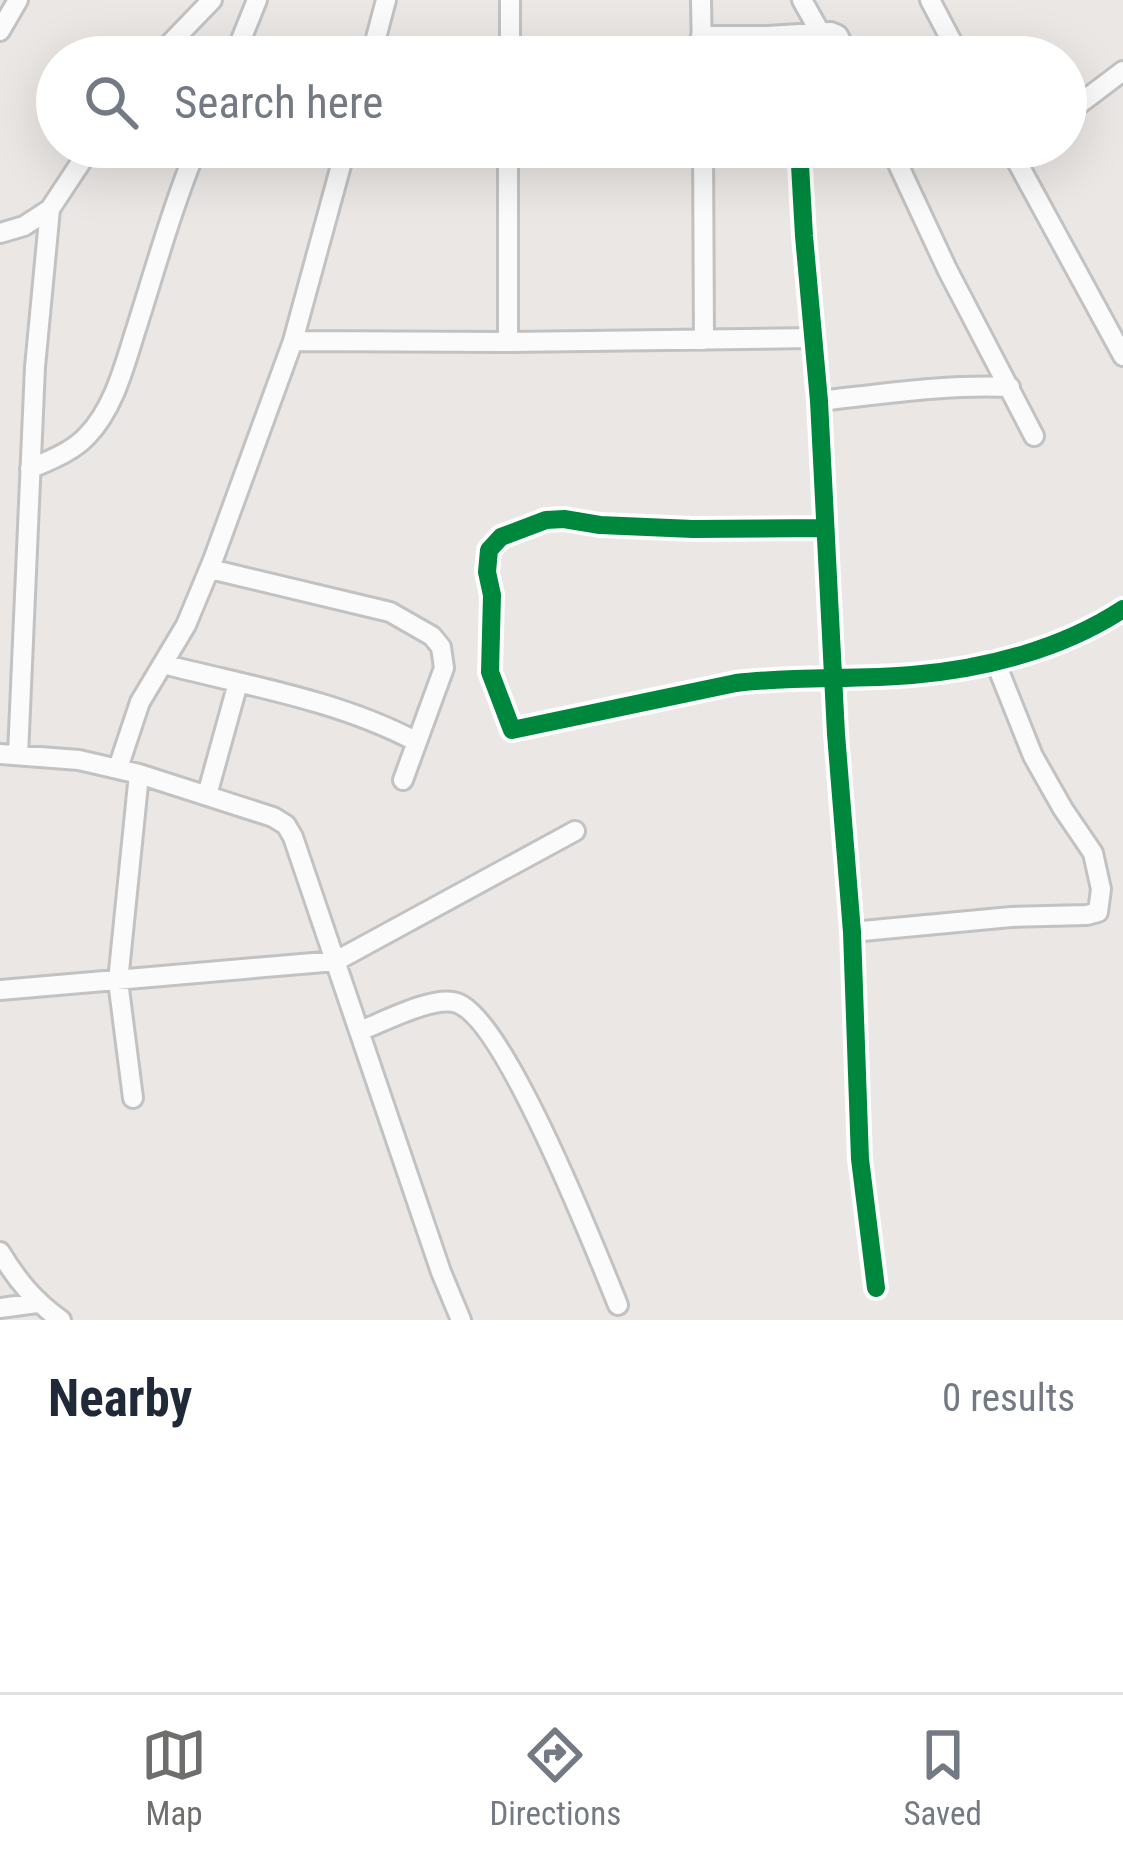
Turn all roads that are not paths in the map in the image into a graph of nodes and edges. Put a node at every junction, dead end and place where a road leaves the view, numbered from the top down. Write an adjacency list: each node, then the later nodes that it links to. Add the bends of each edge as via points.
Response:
1 (18, 0): 9 (street)
2 (212, 0): 12 (street)
3 (257, 0): 13 (street)
4 (386, 0): 14 (street)
5 (511, 0): 15 (street)
6 (701, 0): 16 (street)
7 (802, 0): 10 (street)
8 (939, 3): 18 (street)
9 (0, 31)
10 (820, 32): 11 (street); 17 (street)
11 (793, 34): 16 (street)
12 (177, 36)
13 (242, 36)
14 (376, 36)
15 (510, 36)
16 (701, 36)
17 (838, 36)
18 (952, 36)
19 (1123, 71): 20 (street)
20 (1087, 98)
21 (77, 168): 29 (street)
22 (189, 168): 39 (street, via 111,400 70,451)
23 (340, 168): 33 (street)
24 (508, 168): 34 (street)
25 (703, 168): 32 (street)
26 (800, 168): 31 (street)
27 (900, 168): 36 (street)
28 (1024, 168): 35 (street)
29 (50, 209): 30 (street); 39 (street)
30 (0, 233)
31 (812, 338): 32 (street); 37 (street)
32 (704, 340): 34 (street)
33 (293, 341): 34 (street); 41 (street)
34 (508, 342)
35 (1123, 356)
36 (1010, 387): 37 (street); 38 (street)
37 (819, 401): 40 (street)
38 (1034, 436)
39 (30, 469): 48 (street)
40 (825, 528): 45 (street); 45 (street, via 565,519 501,537 489,550 487,572 490,672 512,730 736,683)
41 (209, 569): 44 (street); 47 (street, via 390,612 432,636 444,668)
42 (1123, 609): 43 (street, via 1073,638)
43 (995, 662): 45 (street); 54 (street, via 1034,756 1093,854 1098,912)
44 (163, 664): 46 (street); 49 (street)
45 (834, 679): 54 (street)
46 (238, 683): 47 (street, via 337,708); 52 (street)
47 (416, 742): 51 (street)
48 (9, 755): 49 (street)
49 (118, 768): 50 (street)
50 (140, 774): 52 (street); 56 (street)
51 (403, 780)
52 (207, 795): 55 (street, via 286,825)
53 (575, 832): 55 (street)
54 (851, 932): 61 (street, via 860,1159)
55 (337, 962): 56 (street); 58 (street)
56 (118, 981): 57 (street); 59 (street)
57 (0, 990)
58 (360, 1031): 63 (street, via 445,1001 468,1010 529,1099); 66 (street)
59 (133, 1098)
60 (0, 1252): 62 (street)
61 (876, 1288)
62 (37, 1303): 64 (street); 65 (street)
63 (618, 1304)
64 (0, 1308)
65 (61, 1320)
66 (461, 1320)

